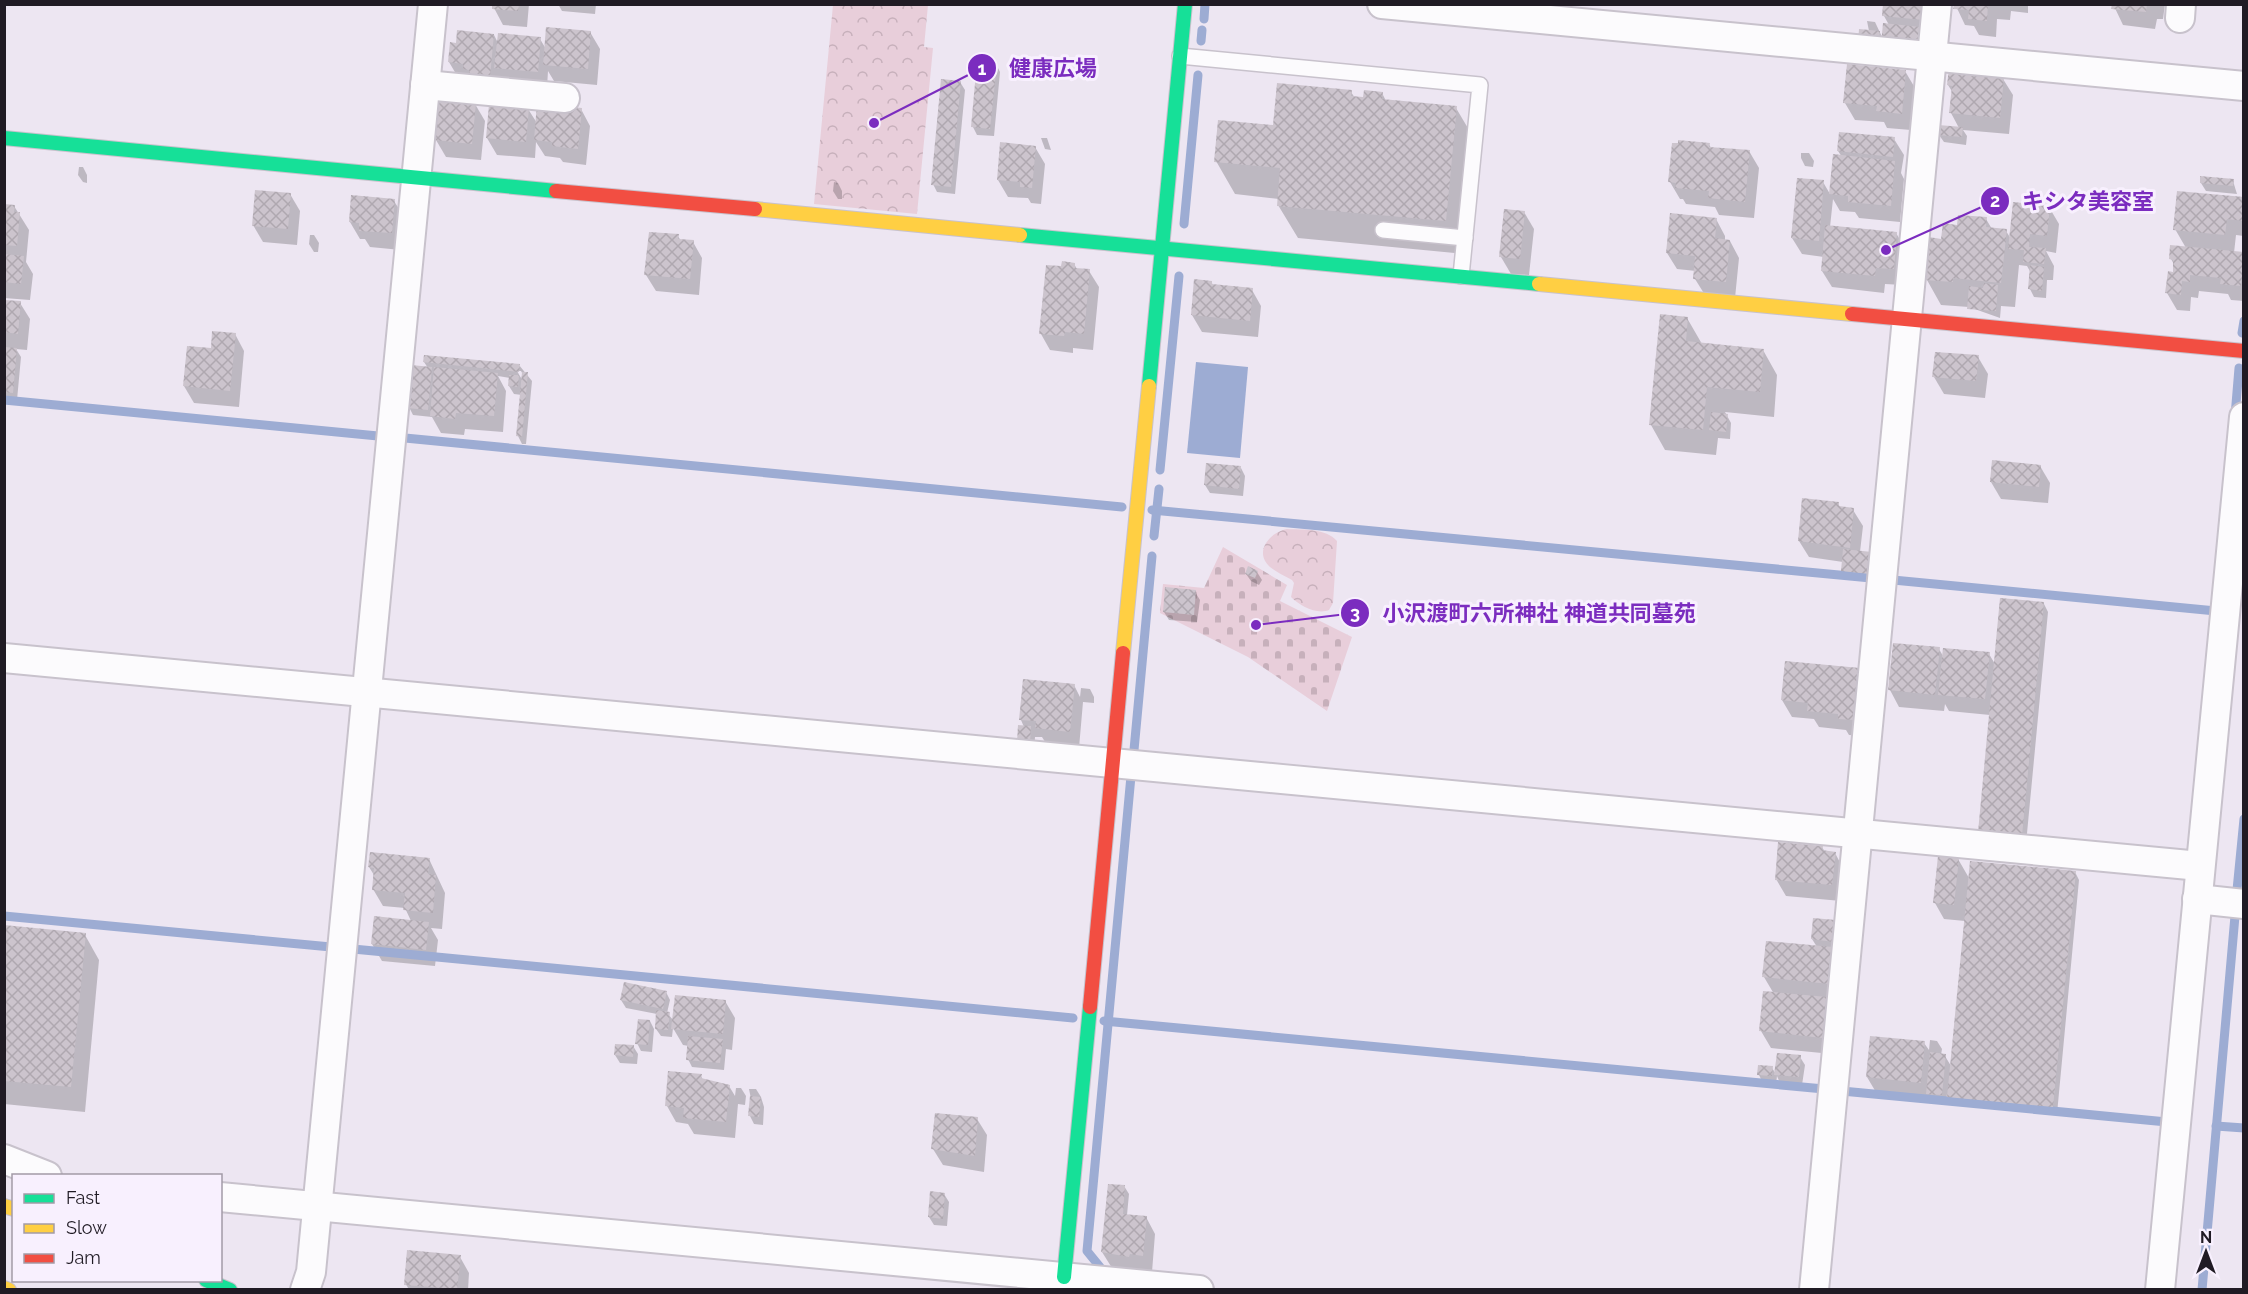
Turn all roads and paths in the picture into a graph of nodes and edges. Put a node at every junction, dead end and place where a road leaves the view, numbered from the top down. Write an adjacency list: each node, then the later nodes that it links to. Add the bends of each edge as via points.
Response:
1 (433, 4): 7 (street)
2 (1185, 4): 5 (main road)
3 (1382, 4): 6 (street)
4 (1937, 4): 6 (street)
5 (1180, 56): 13 (lane, via 1480,85); 14 (main road)
6 (1932, 56): 8 (street); 16 (street)
7 (425, 85): 9 (street); 11 (street)
8 (2244, 86)
9 (565, 98)
10 (4, 138): 11 (main road)
11 (416, 177): 14 (main road); 20 (street)
12 (1383, 230): 13 (lane)
13 (1465, 238): 15 (lane)
14 (1162, 248): 15 (main road); 21 (main road)
15 (1461, 276): 16 (main road)
16 (1907, 318): 17 (main road); 22 (street)
17 (2244, 351)
18 (2244, 417): 23 (street)
19 (4, 658): 20 (street)
20 (367, 692): 21 (street); 29 (street)
21 (1113, 763): 22 (street); 31 (main road)
22 (1857, 834): 23 (street); 37 (street)
23 (2200, 866): 24 (street)
24 (2197, 899): 25 (street); 38 (street)
25 (2244, 904)
26 (4, 1159): 27 (street)
27 (42, 1174)
28 (222, 1197): 29 (street)
29 (318, 1206): 31 (street); 35 (street, via 311,1272)
30 (209, 1282): 34 (main road)
31 (1062, 1286): 36 (street)
32 (4, 1288): 33 (main road)
33 (9, 1290)
34 (230, 1290)
35 (305, 1290)
36 (1199, 1290)
37 (1814, 1290)
38 (2160, 1290)

